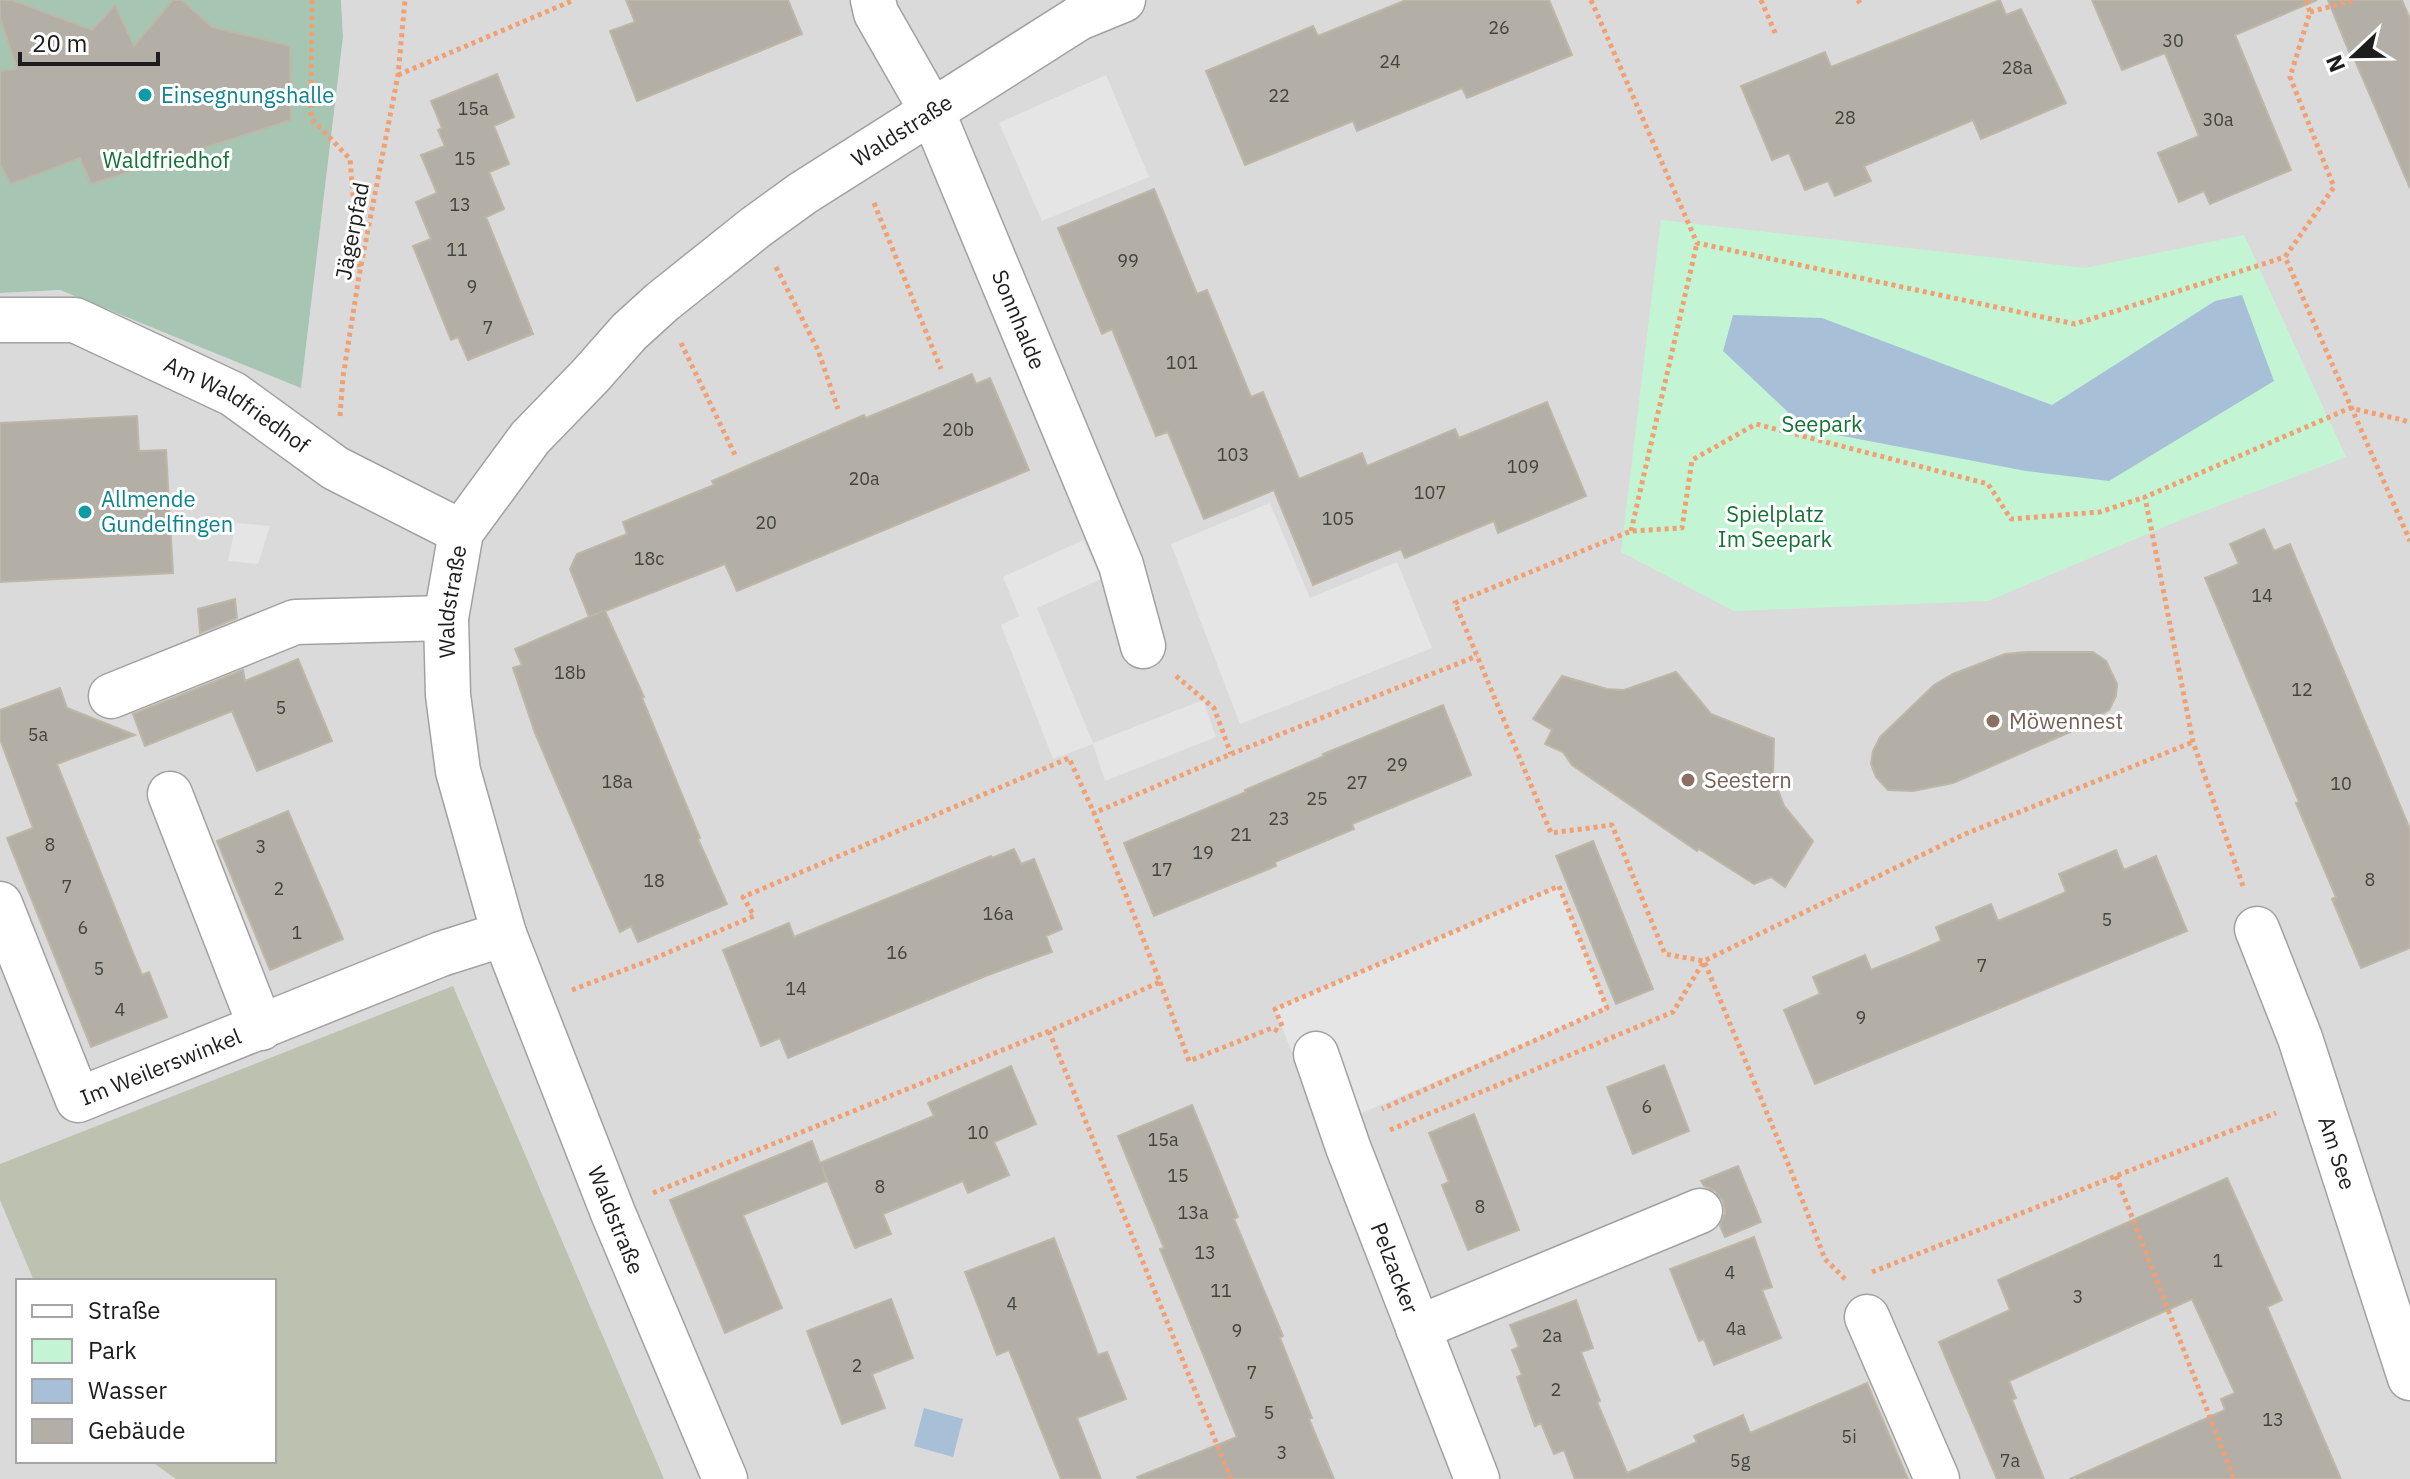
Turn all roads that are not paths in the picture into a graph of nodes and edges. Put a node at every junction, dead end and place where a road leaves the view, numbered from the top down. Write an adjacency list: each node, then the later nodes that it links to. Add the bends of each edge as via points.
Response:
1 (873, 0): 3 (street, Sonnhalde)
2 (1123, 0): 3 (street, Waldstraße, via 1079,18)
3 (932, 111): 5 (street, Waldstraße, via 803,193 662,302 530,438); 7 (street, Sonnhalde, via 1121,565)
4 (0, 320): 5 (street, Am Waldfriedhof, via 75,320 233,394 335,468)
5 (461, 532): 6 (street, Waldstraße)
6 (446, 618): 8 (street, via 295,622); 12 (street, Waldstraße, via 448,695 458,771)
7 (1143, 646)
8 (111, 696)
9 (170, 794): 13 (street, Im Weilerswinkel)
10 (0, 904): 13 (street, Im Weilerswinkel, via 78,1100)
11 (2257, 929): 18 (street, Am See, via 2300,1038)
12 (504, 934): 13 (street, Im Weilerswinkel, via 441,954); 19 (street, Waldstraße)
13 (261, 1028)
14 (1316, 1054): 17 (street, Pelzacker)
15 (1700, 1211): 17 (street)
16 (1858, 1292): 21 (street)
17 (1418, 1328): 20 (street, Pelzacker)
18 (2410, 1378)
19 (725, 1479)
20 (1477, 1479)
21 (1937, 1479)

